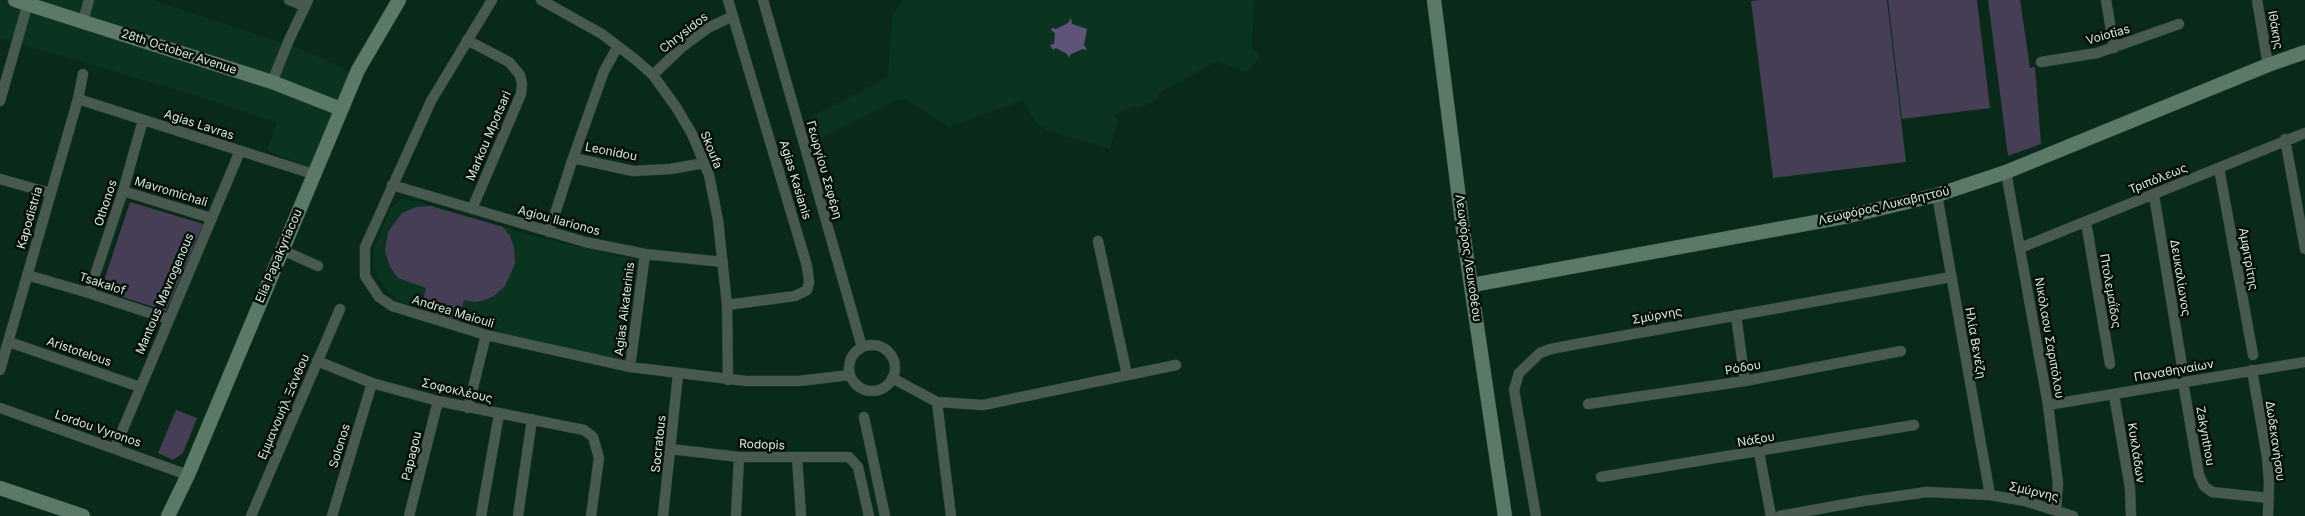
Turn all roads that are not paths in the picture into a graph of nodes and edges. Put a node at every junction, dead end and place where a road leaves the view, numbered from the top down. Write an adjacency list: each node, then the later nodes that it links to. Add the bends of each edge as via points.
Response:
1 (89, 0): 14 (street)
2 (290, 0): 12 (street)
3 (399, 0): 28 (main road, Elia Papakyriacou, via 358,70)
4 (492, 0): 16 (street, Andrea Maiouli)
5 (541, 0): 17 (street, Skoufa)
6 (728, 0): 13 (street, Agias Kasianis)
7 (763, 0): 65 (street, Γεωργίου Σεφέρη)
8 (1434, 0): 57 (main road, Λεωφόρος Λευκοθέου)
9 (2106, 0): 18 (street)
10 (2257, 0): 21 (street, Ιθάκης)
11 (22, 2): 14 (main road, 28th October Avenue); 22 (street)
12 (306, 3): 25 (street)
13 (733, 16): 24 (street, Chrysidos, via 708,28 682,47); 59 (street, Agias Kasianis, via 809,282 807,290 795,296)
14 (83, 21): 25 (main road, 28th October Avenue)
15 (2179, 24): 18 (street, Voiotias)
16 (467, 40): 39 (street, Andrea Maiouli, via 431,101); 44 (street, Markou Mpotsari, via 509,62 520,75 522,84 521,94)
17 (618, 46): 24 (street, Skoufa); 33 (street, Leonidou, via 604,71)
18 (2114, 48): 20 (street, Voiotias)
19 (2305, 52): 21 (main road, Λεωφόρος Λυκαβηττού)
20 (2041, 62)
21 (2268, 65): 36 (main road, Λεωφόρος Λυκαβηττού)
22 (4, 74): 27 (street)
23 (83, 74): 26 (street, Kapodistria)
24 (653, 75): 34 (street, Skoufa, via 684,119)
25 (272, 82): 28 (main road, 28th October Avenue)
26 (78, 99): 29 (street, Agias Lavras); 41 (street, Kapodistria)
27 (0, 101)
28 (341, 109): 37 (main road, Elia Papakyriacou)
29 (143, 120): 32 (street, Agias Lavras); 40 (street, Othonos)
30 (2305, 133): 31 (street, Τριπόλεως)
31 (2286, 139): 35 (street, Τριπόλεως); 50 (street)
32 (240, 151): 37 (street, Agias Lavras); 45 (street, Mantous Mavrogenous)
33 (573, 158): 34 (street, Leonidou, via 633,171); 47 (street)
34 (704, 163): 53 (street, Skoufa, via 715,204)
35 (2219, 168): 42 (street, Τριπόλεως); 67 (street, Αμφιτρίτης)
36 (2006, 172): 43 (main road, Λεωφόρος Λυκαβηττού); 49 (street, Νικόλαου Σαριπόλου)
37 (313, 174): 51 (main road, Elia Papakyriacou)
38 (0, 179): 41 (street)
39 (392, 185): 44 (street, Agiou Ilarionos); 63 (street, Andrea Maiouli, via 365,247 365,276 374,291 392,306)
40 (123, 190): 45 (street, Mavromichali); 58 (street, Othonos)
41 (50, 193): 55 (street, Kapodistria)
42 (2154, 194): 46 (street, Τριπόλεως); 72 (street, Δευκαλίωνος)
43 (1937, 195): 56 (street, Ηλία Βενέζη); 57 (main road, Λεωφόρος Λυκαβηττού, via 1849,216)
44 (472, 209): 47 (street, Agiou Ilarionos)
45 (211, 218): 62 (street, Mantous Mavrogenous)
46 (2086, 222): 49 (street, Τριπόλεως); 70 (street, Πτολεμαΐδος)
47 (549, 232): 52 (street, Agiou Ilarionos)
48 (1098, 241): 78 (street)
49 (2020, 248): 89 (street, Νικόλαου Σαριπόλου)
50 (2305, 249)
51 (282, 250): 54 (street); 101 (main road, Elia Papakyriacou)
52 (645, 254): 53 (street, Agiou Ilarionos); 73 (street, Agias Aikaterinis)
53 (723, 262): 59 (street, Skoufa)
54 (318, 266)
55 (27, 275): 58 (street, Tsakalof); 64 (street, Kapodistria)
56 (1951, 277): 61 (street, Σμύρνης); 104 (street, Ηλία Βενέζη)
57 (1472, 285): 122 (main road, Λεωφόρος Λευκοθέου)
58 (90, 293): 62 (street, Tsakalof)
59 (727, 305): 80 (street, Skoufa)
60 (340, 309): 68 (street, Εμμανουήλ Ξάνθου)
61 (1736, 315): 81 (street); 123 (street, Σμύρνης, via 1551,348 1534,357 1519,373 1514,390)
62 (168, 319): 84 (street, Mantous Mavrogenous)
63 (486, 336): 73 (street, Andrea Maiouli); 91 (street)
64 (9, 342): 74 (street, Kapodistria); 84 (street, Aristotelous)
65 (862, 347): 77 (street, via 850,362); 79 (street, via 876,346 888,352 894,364)
66 (1901, 351): 81 (street, Ρόδου)
67 (2252, 355)
68 (317, 361): 83 (street, Σοφοκλέους); 110 (street, Εμμανουήλ Ξάνθου)
69 (2305, 362): 75 (street, Παναθηναίων)
70 (2110, 364)
71 (1176, 365): 78 (street)
72 (2182, 366)
73 (630, 367): 76 (street, Andrea Maiouli)
74 (0, 370)
75 (2252, 370): 82 (street, Παναθηναίων); 105 (street, Δωδεκανήσου, via 2267,457)
76 (678, 374): 80 (street, Andrea Maiouli); 97 (street, Socratous)
77 (850, 375): 79 (street, via 857,385 868,390 882,388); 80 (street, Andrea Maiouli, via 799,381)
78 (1127, 375): 87 (street, via 983,405)
79 (892, 378): 87 (street)
80 (728, 380)
81 (1746, 380): 88 (street, Ρόδου)
82 (2183, 382): 85 (street, Παναθηναίων); 105 (street, Zakynthou, via 2199,475 2204,486 2212,492)
83 (372, 383): 86 (street, Σοφοκλέους); 111 (street, Solonos)
84 (140, 386): 96 (street, Mantous Mavrogenous)
85 (2114, 395): 89 (street, Παναθηναίων); 127 (street, Κυκλάδων, via 2130,488)
86 (438, 401): 91 (street, Σοφοκλέους); 112 (street, Papagou)
87 (937, 402): 121 (street)
88 (1588, 404)
89 (2048, 405): 106 (street, Νικόλαου Σαριπόλου, via 2058,483)
90 (0, 408): 96 (street, Lordou Vyronos)
91 (468, 408): 92 (street, Σοφοκλέους)
92 (499, 414): 94 (street, Σοφοκλέους); 113 (street)
93 (864, 417): 120 (street)
94 (532, 419): 114 (street); 115 (street, Σοφοκλέους, via 579,428 594,436 599,458)
95 (1914, 425): 98 (street, Νάξου)
96 (115, 448): 101 (street, Lordou Vyronos)
97 (671, 449): 99 (street, Rodopis); 116 (street, Socratous)
98 (1760, 452): 102 (street, Νάξου); 124 (street)
99 (739, 458): 100 (street, Rodopis); 117 (street)
100 (797, 458): 118 (street); 119 (street, Rodopis, via 839,455 852,459 860,475)
101 (188, 475): 109 (main road, Elia Papakyriacou)
102 (1602, 477)
103 (0, 488): 107 (main road)
104 (1990, 495): 106 (street, Σμύρνης); 125 (street, Σμύρνης, via 1917,493)
105 (2269, 498): 128 (street, Δωδεκανήσου)
106 (2056, 509): 126 (street, Σμύρνης)
107 (50, 511): 108 (main road)
108 (82, 516)
109 (168, 516)
110 (250, 516)
111 (332, 516)
112 (409, 516)
113 (482, 516)
114 (518, 516)
115 (591, 516)
116 (663, 516)
117 (736, 516)
118 (801, 516)
119 (868, 516)
120 (885, 516)
121 (951, 516)
122 (1505, 516)
123 (1536, 516)
124 (1771, 516)
125 (1780, 516)
126 (2073, 516)
127 (2131, 516)
128 (2268, 516)

